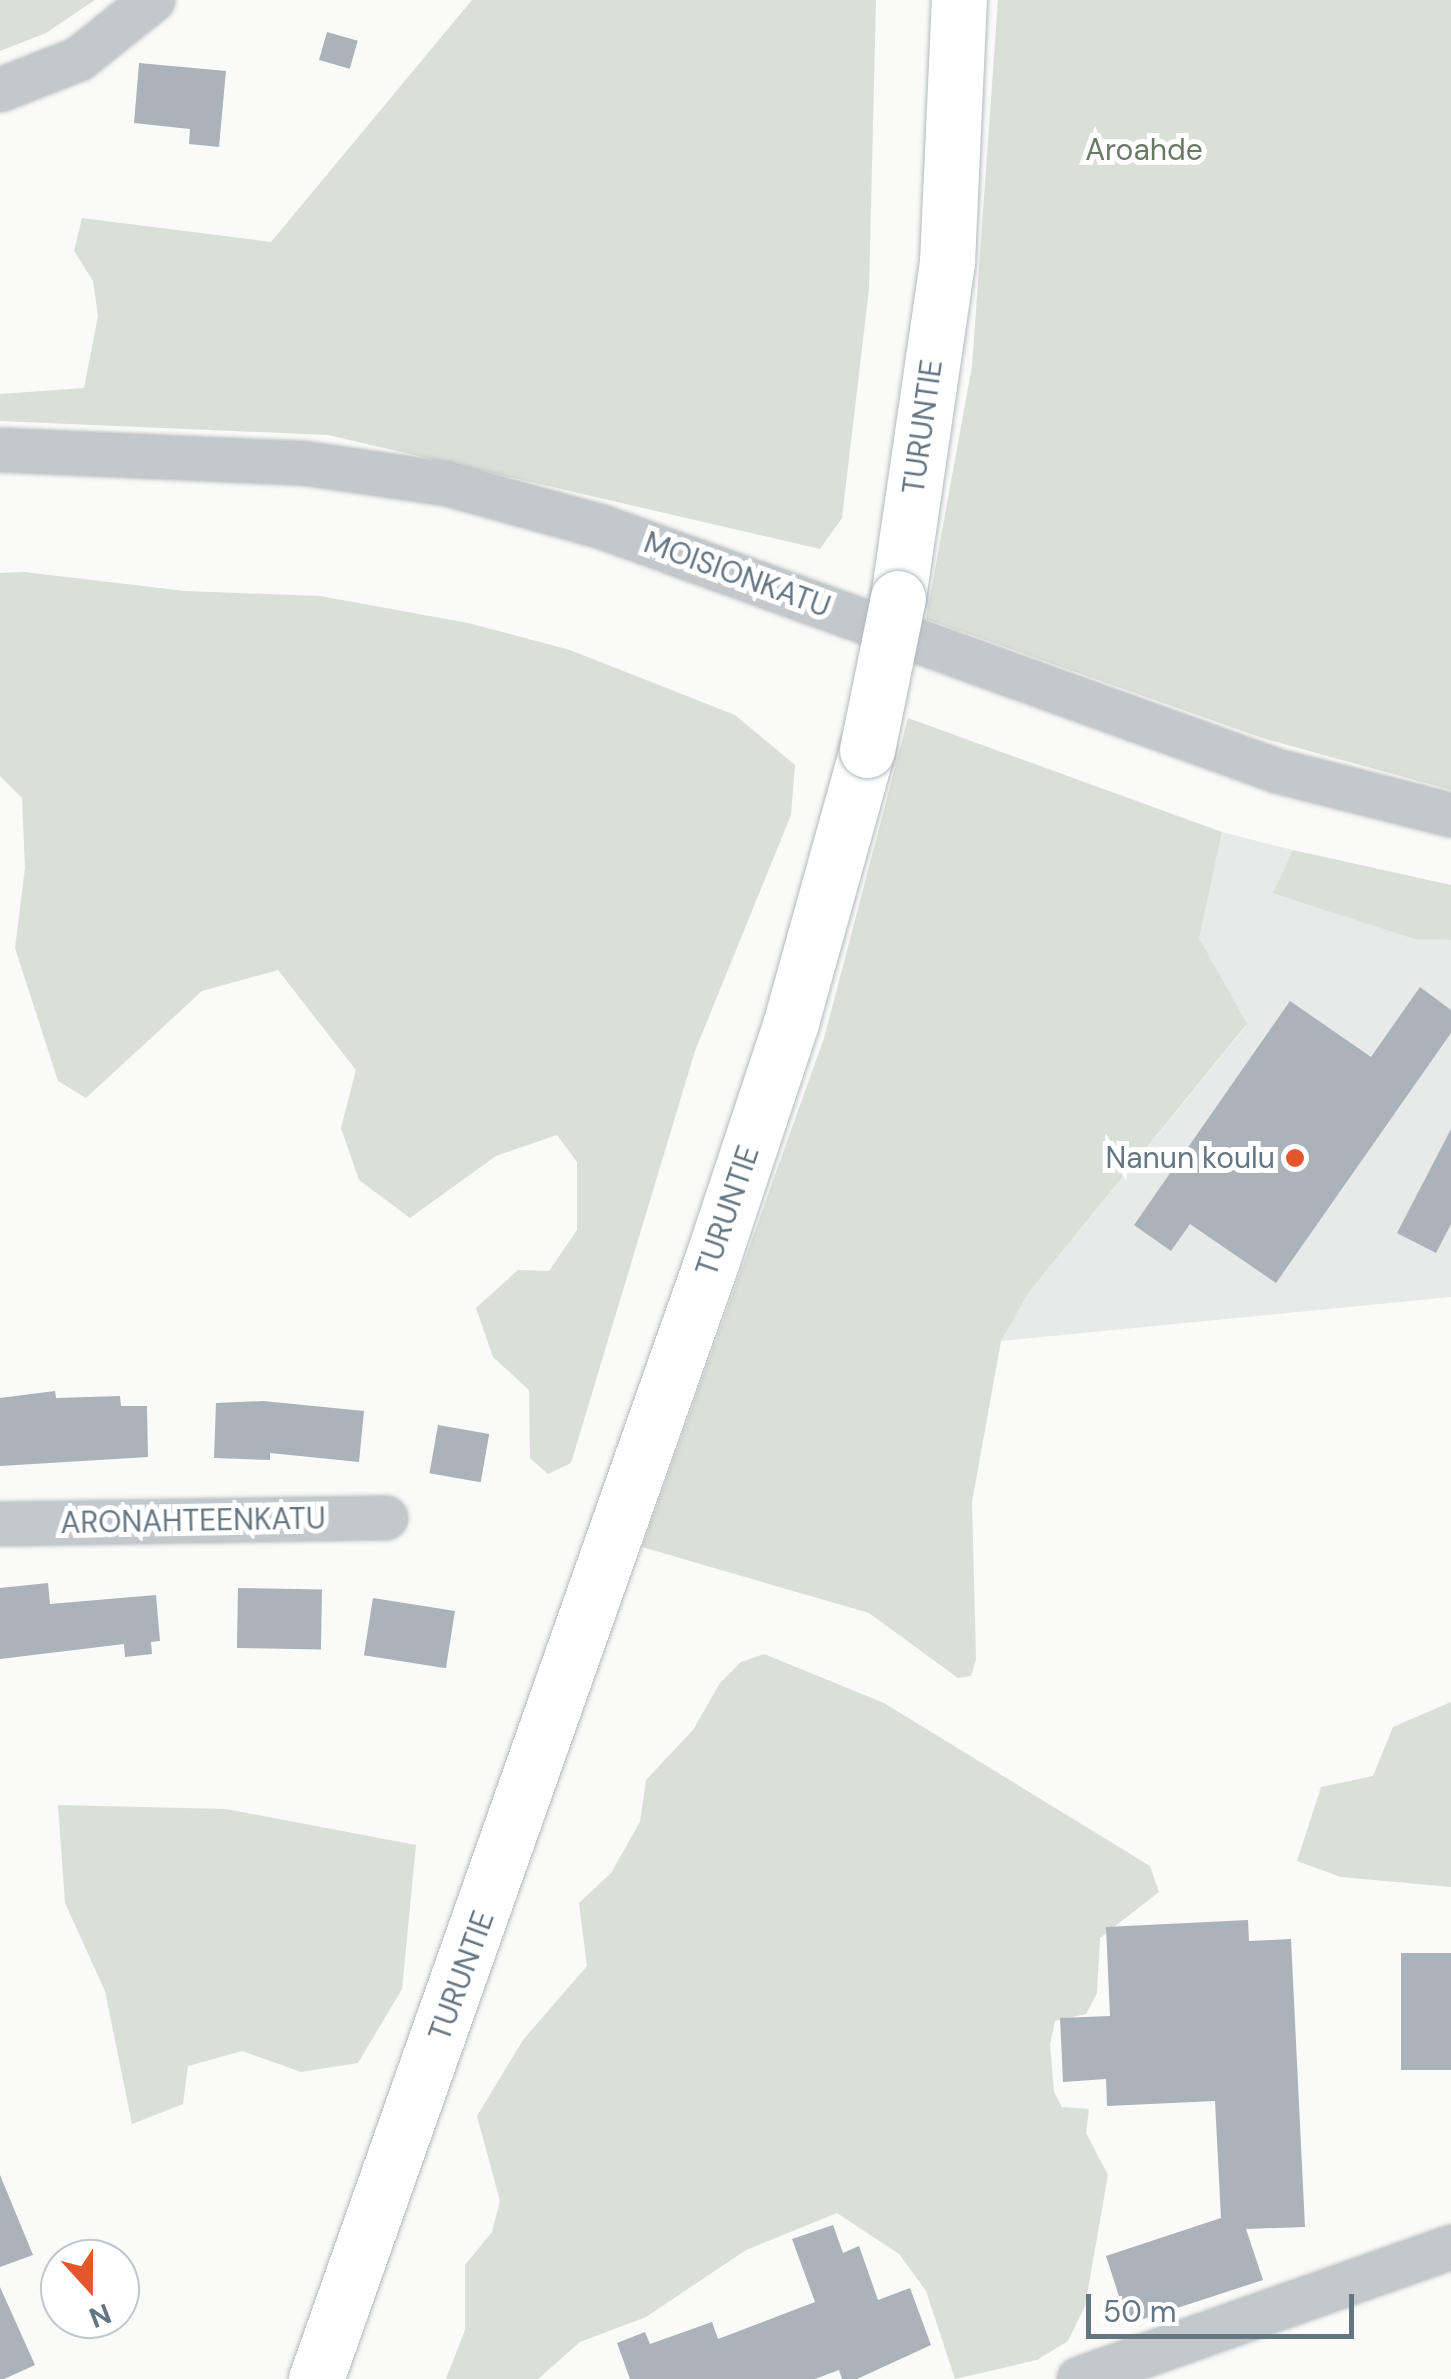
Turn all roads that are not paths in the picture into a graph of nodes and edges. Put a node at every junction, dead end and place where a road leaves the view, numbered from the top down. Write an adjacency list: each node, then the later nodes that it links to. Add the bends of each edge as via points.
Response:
1 (153, 0): 3 (street, via 79,59)
2 (959, 0): 9 (highway, TURUNTIE, bridge, via 947,262 898,598 867,750 791,1022 578,1654)
3 (0, 90)
4 (0, 450): 5 (street, MOISIONKATU, via 302,462 447,484 602,526 1277,770)
5 (1451, 815)
6 (386, 1518): 7 (street, ARONAHTEENKATU)
7 (0, 1524)
8 (1451, 2247): 10 (street)
9 (316, 2379)
10 (1079, 2379)

